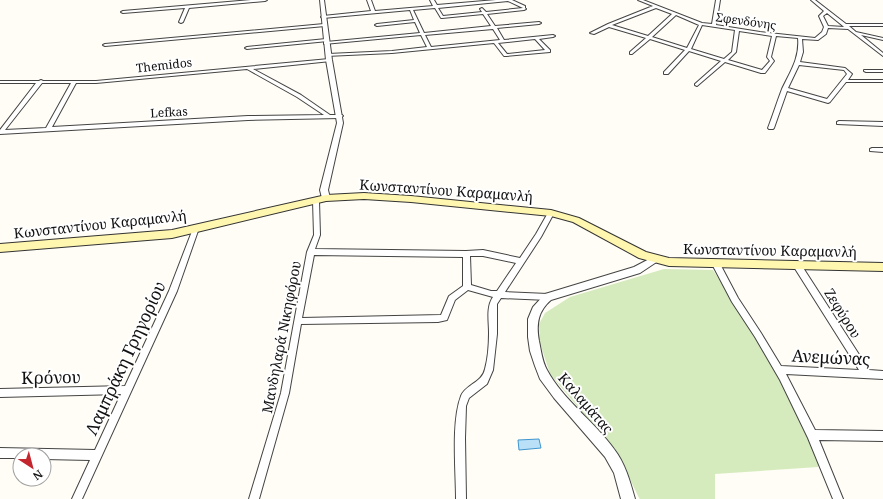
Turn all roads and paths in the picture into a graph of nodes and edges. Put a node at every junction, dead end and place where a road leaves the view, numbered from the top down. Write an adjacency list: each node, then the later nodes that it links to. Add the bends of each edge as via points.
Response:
1 (197, 0): 10 (street)
2 (266, 0): 10 (street)
3 (322, 0): 20 (street)
4 (369, 0): 17 (street)
5 (432, 0): 11 (street)
6 (640, 0): 13 (street, Σφενδόνης)
7 (718, 0): 30 (street)
8 (813, 0): 15 (street)
9 (479, 3): 11 (street); 18 (street); 18 (street, via 509,0 524,8)
10 (196, 6): 12 (street)
11 (436, 6): 14 (street); 18 (street, via 442,17)
12 (187, 7): 16 (street); 22 (street)
13 (655, 7): 19 (street, Σφενδόνης); 29 (street)
14 (411, 9): 17 (street); 21 (street)
15 (826, 10): 27 (street); 32 (street, via 821,16)
16 (123, 12)
17 (373, 12): 20 (street)
18 (484, 12): 31 (street)
19 (674, 15): 24 (street, Σφενδόνης); 40 (street)
20 (323, 17): 25 (street)
21 (416, 21): 26 (street); 36 (street)
22 (181, 22)
23 (539, 23): 31 (street)
24 (700, 24): 30 (street, Σφενδόνης); 50 (street)
25 (324, 25): 45 (street); 47 (street)
26 (377, 25)
27 (844, 25): 28 (street); 33 (street)
28 (883, 25)
29 (609, 26): 37 (street); 40 (street)
30 (714, 26): 34 (street, Σφενδόνης)
31 (494, 27): 36 (street); 44 (street)
32 (826, 27): 33 (street); 42 (street, Σφενδόνης, via 824,33 816,39)
33 (848, 28): 35 (street)
34 (737, 30): 38 (street, Σφενδόνης); 54 (street, via 734,52)
35 (854, 32): 43 (street); 52 (street)
36 (423, 33): 45 (street); 49 (street)
37 (592, 33)
38 (774, 35): 42 (street, Σφενδόνης); 54 (street, via 769,57 772,61 763,72)
39 (554, 36): 41 (street, Themidos)
40 (648, 37): 50 (street); 51 (street)
41 (536, 38): 44 (street, Themidos); 46 (street, via 548,51 506,55)
42 (800, 38): 55 (street, via 802,49)
43 (882, 39)
44 (503, 41): 46 (street, Themidos)
45 (326, 42): 48 (street); 53 (street)
46 (496, 42): 49 (street, Themidos)
47 (105, 45)
48 (247, 48)
49 (430, 48): 53 (street, Themidos)
50 (689, 49): 54 (street); 59 (street)
51 (632, 54)
52 (883, 55)
53 (328, 57): 56 (street, Themidos); 68 (street)
54 (725, 61): 65 (street)
55 (798, 63): 61 (street, via 845,69 850,74); 66 (street)
56 (247, 67): 64 (street, Themidos); 67 (street, via 300,96)
57 (866, 71): 58 (street)
58 (883, 71)
59 (666, 73)
60 (41, 81): 63 (street, Themidos); 64 (street, Themidos); 73 (street)
61 (845, 81): 62 (street); 66 (street, via 828,101)
62 (883, 81)
63 (0, 82)
64 (74, 82): 72 (street)
65 (697, 85)
66 (785, 89): 71 (street)
67 (328, 116): 68 (street, Lefkas); 72 (street, Lefkas)
68 (340, 116): 76 (street, via 340,127 324,190)
69 (839, 123): 70 (street)
70 (883, 124)
71 (771, 128)
72 (48, 130): 73 (street, Lefkas)
73 (1, 132)
74 (872, 150): 75 (street)
75 (883, 150)
76 (326, 198): 77 (main road, Κωνσταντίνου Καραμανλή); 78 (main road, Κωνσταντίνου Καραμανλή, via 364,196 411,199)
77 (316, 201): 79 (main road, Κωνσταντίνου Καραμανλή); 81 (street, Μανδηλαρά Νικηφόρου, via 317,235)
78 (551, 213): 83 (main road, Κωνσταντίνου Καραμανλή, via 576,220 631,250); 84 (street)
79 (196, 228): 80 (main road, Κωνσταντίνου Καραμανλή, via 172,234); 95 (street, Λαμπράκη Γρηγορίου, via 173,291)
80 (0, 248)
81 (311, 252): 82 (street); 91 (street, Μανδηλαρά Νικηφόρου)
82 (466, 254): 84 (street, via 483,253); 88 (street)
83 (655, 259): 85 (main road, Κωνσταντίνου Καραμανλή); 90 (street, via 637,270)
84 (522, 261): 89 (street)
85 (716, 264): 86 (main road, Κωνσταντίνου Καραμανλή); 92 (street)
86 (797, 265): 87 (main road, Κωνσταντίνου Καραμανλή); 93 (street, Ζεφύρου)
87 (883, 267)
88 (467, 287): 89 (street); 91 (street, via 452,298 444,318)
89 (498, 294): 90 (street); 103 (street, via 493,303 493,334 486,377 466,395 462,406)
90 (548, 297): 104 (street, Καλαμάτας, via 539,304 533,315 532,326 543,373 564,402 606,447 622,475)
91 (299, 321): 102 (street, Μανδηλαρά Νικηφόρου, via 285,393)
92 (778, 370): 93 (street, Ανεμώνας); 97 (street)
93 (867, 375): 94 (street, Ανεμώνας)
94 (883, 375)
95 (127, 390): 96 (street, Κρόνου); 100 (street, Λαμπράκη Γρηγορίου)
96 (0, 393)
97 (812, 435): 98 (street); 105 (street)
98 (883, 436)
99 (0, 453): 100 (street)
100 (98, 455): 101 (street, Λαμπράκη Γρηγορίου)
101 (77, 499)
102 (254, 499)
103 (461, 499)
104 (628, 499)
105 (838, 499)

